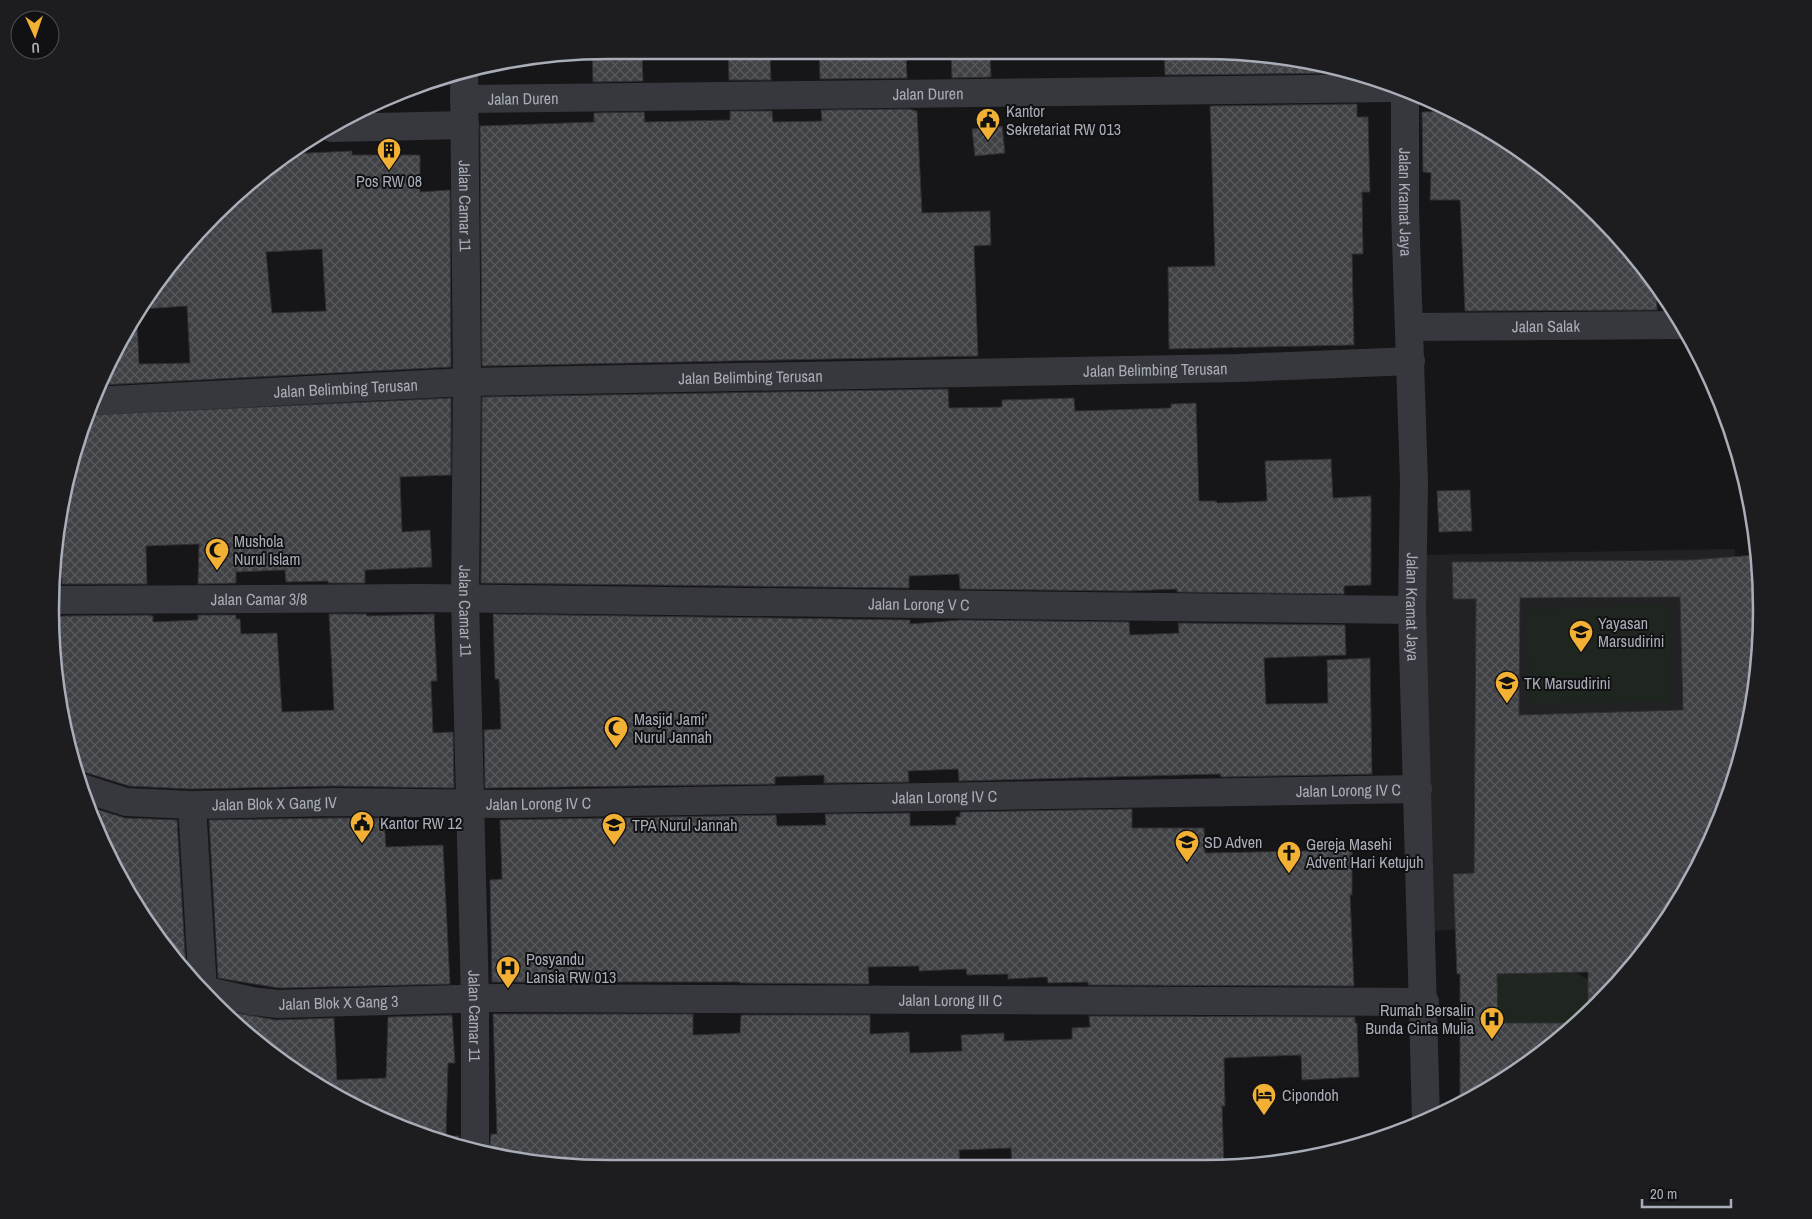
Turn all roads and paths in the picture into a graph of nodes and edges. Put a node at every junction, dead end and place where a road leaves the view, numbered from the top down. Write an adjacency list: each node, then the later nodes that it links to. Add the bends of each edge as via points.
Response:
1 (464, 79): 4 (street, Jalan Camar 11)
2 (1380, 88): 4 (street, Jalan Duren)
3 (1405, 98): 8 (street, Jalan Kramat Jaya)
4 (464, 99): 5 (street, Jalan Camar 11)
5 (465, 125): 6 (street); 10 (street, Jalan Camar 11)
6 (344, 128)
7 (1673, 325): 8 (street, Jalan Salak)
8 (1410, 327): 9 (street, Jalan Kramat Jaya)
9 (1411, 361): 10 (street, Jalan Belimbing Terusan, via 1238,368); 14 (street, Jalan Kramat Jaya, via 1414,482)
10 (467, 382): 11 (street, Jalan Belimbing Terusan); 12 (street, Jalan Camar 11)
11 (100, 401)
12 (465, 599): 13 (street, Jalan Camar 3/8); 14 (street, Jalan Lorong V C); 17 (street, Jalan Camar 11)
13 (59, 600)
14 (1412, 610): 15 (street, Jalan Kramat Jaya)
15 (1418, 789): 17 (street, Jalan Lorong IV C); 22 (street, Jalan Kramat Jaya)
16 (89, 790): 18 (street, Jalan Blok X Gang IV, via 126,802)
17 (470, 803): 18 (street, Jalan Blok X Gang IV); 21 (street, Jalan Camar 11)
18 (192, 805): 19 (street)
19 (202, 981)
20 (214, 992): 21 (street, Jalan Blok X Gang 3, via 278,1004)
21 (475, 1000): 22 (street, Jalan Lorong III C); 24 (street, Jalan Camar 11)
22 (1424, 1002): 23 (street, Jalan Kramat Jaya)
23 (1426, 1112)
24 (475, 1143)

